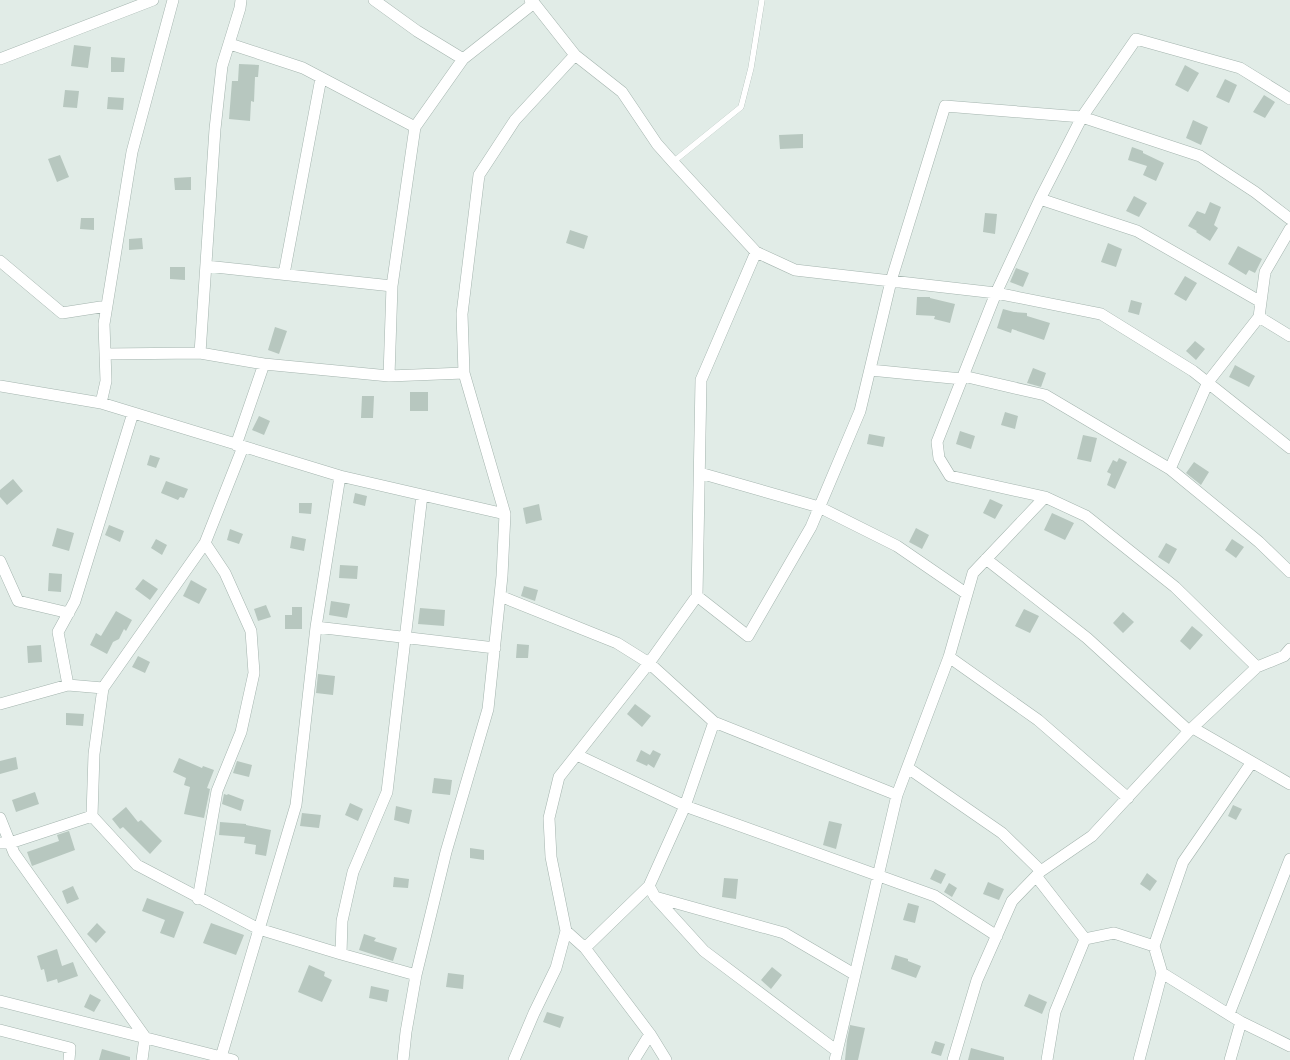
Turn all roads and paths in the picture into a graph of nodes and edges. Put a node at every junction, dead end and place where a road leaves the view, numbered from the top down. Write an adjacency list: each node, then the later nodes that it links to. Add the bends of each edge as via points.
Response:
1 (153, 0): 10 (street)
2 (173, 0): 27 (street, via 132,152)
3 (241, 0): 7 (street)
4 (374, 0): 9 (street, via 417,31)
5 (762, 0): 15 (lane, via 741,107)
6 (532, 2): 8 (street); 9 (street)
7 (230, 44): 11 (street, via 303,68); 21 (street, via 222,66 216,121)
8 (575, 55): 15 (street, via 622,92 657,144); 34 (street, via 515,120 479,175 462,314)
9 (463, 58): 14 (street)
10 (0, 59)
11 (321, 78): 14 (street); 22 (street)
12 (1290, 99): 13 (street, via 1240,68 1136,39)
13 (1082, 117): 16 (street); 17 (street, via 1200,156 1255,192); 23 (street, via 945,106)
14 (415, 127): 24 (street)
15 (673, 162): 19 (street)
16 (1040, 199): 25 (street); 26 (street, via 1137,230)
17 (1290, 219)
18 (1290, 229): 26 (street, via 1265,272)
19 (756, 252): 23 (street, via 795,270); 44 (street, via 701,380)
20 (0, 261): 27 (street, via 62,313)
21 (206, 266): 22 (street); 30 (street)
22 (284, 274): 24 (street)
23 (891, 281): 25 (street); 33 (street)
24 (392, 286): 35 (street)
25 (996, 293): 36 (street); 37 (street, via 1101,314)
26 (1261, 302): 28 (street)
27 (107, 306): 31 (street, via 104,324)
28 (1259, 317): 29 (street); 37 (street)
29 (1290, 336)
30 (200, 353): 31 (street); 32 (street)
31 (105, 354): 39 (street, via 106,382)
32 (264, 364): 35 (street); 41 (street)
33 (870, 370): 36 (street); 48 (street, via 860,411)
34 (464, 373): 35 (street); 49 (street)
35 (389, 376)
36 (963, 377): 43 (street, via 1045,395); 47 (street, via 937,442 939,458 950,476)
37 (1208, 382): 42 (street); 43 (street)
38 (0, 386): 39 (street)
39 (101, 403): 40 (street)
40 (133, 413): 41 (street); 57 (street, via 75,601)
41 (240, 446): 45 (street); 50 (street)
42 (1290, 448)
43 (1170, 469): 53 (street, via 1259,542)
44 (700, 473): 48 (street); 56 (street)
45 (340, 476): 46 (street); 58 (street)
46 (422, 495): 49 (street); 59 (street)
47 (1045, 497): 51 (street); 64 (street, via 1086,516 1175,587)
48 (819, 508): 54 (street, via 897,546); 56 (street, via 811,527 748,636)
49 (505, 514): 55 (street)
50 (205, 543): 66 (street); 85 (street, via 225,573 251,631 254,673 241,732 217,791)
51 (986, 559): 54 (street, via 973,573); 69 (street, via 1087,638)
52 (0, 560): 57 (street, via 18,601)
53 (1290, 572)
54 (967, 594): 62 (street)
55 (500, 596): 60 (street); 63 (street, via 618,644)
56 (697, 596): 63 (street)
57 (69, 613): 65 (street, via 58,632)
58 (316, 627): 59 (street); 86 (street, via 296,805)
59 (405, 637): 60 (street); 92 (street, via 387,792 353,872 342,921)
60 (494, 648): 95 (street, via 488,709 446,852)
61 (1290, 649): 64 (street, via 1284,656)
62 (949, 657): 72 (street); 75 (street, via 1038,720)
63 (649, 663): 68 (street); 70 (street)
64 (1256, 667): 69 (street)
65 (68, 685): 66 (street); 67 (street)
66 (103, 688): 77 (street, via 94,754)
67 (0, 704)
68 (714, 722): 74 (street); 76 (street)
69 (1191, 730): 71 (street); 75 (street)
70 (577, 755): 76 (street); 87 (street, via 559,777 549,818 551,857)
71 (1252, 762): 73 (street); 90 (street, via 1183,862)
72 (908, 768): 74 (street); 81 (street, via 1002,833)
73 (1290, 784)
74 (898, 795): 82 (street)
75 (1128, 798): 81 (street, via 1092,836)
76 (685, 806): 82 (street); 83 (street)
77 (92, 816): 79 (street); 85 (street, via 137,865)
78 (0, 818): 79 (street)
79 (5, 843): 101 (street)
80 (1290, 859): 97 (street)
81 (1038, 873): 88 (street, via 1012,901); 89 (street)
82 (878, 876): 88 (street, via 935,896); 94 (street)
83 (649, 886): 84 (street); 91 (street)
84 (655, 896): 94 (street, via 784,933); 103 (street, via 704,951)
85 (198, 898): 86 (street)
86 (259, 930): 92 (street); 104 (street)
87 (566, 931): 91 (street); 109 (street, via 556,968)
88 (997, 936): 112 (street, via 977,980)
89 (1085, 939): 90 (street, via 1114,933); 113 (street, via 1055,1012)
90 (1154, 946): 93 (street)
91 (585, 948): 100 (street)
92 (340, 954): 95 (street)
93 (1162, 973): 97 (street); 114 (street)
94 (854, 974): 103 (street)
95 (416, 975): 108 (street)
96 (0, 1002): 101 (street)
97 (1229, 1014): 98 (street)
98 (1242, 1022): 102 (street); 115 (street)
99 (0, 1030): 105 (street, via 70,1048)
100 (650, 1034): 110 (street); 111 (street)
101 (145, 1037): 104 (street); 106 (street)
102 (1290, 1046)
103 (836, 1056)
104 (216, 1058): 107 (street)
105 (69, 1060)
106 (142, 1060)
107 (233, 1060)
108 (403, 1060)
109 (514, 1060)
110 (634, 1060)
111 (666, 1060)
112 (953, 1060)
113 (1047, 1060)
114 (1139, 1060)
115 (1230, 1060)

